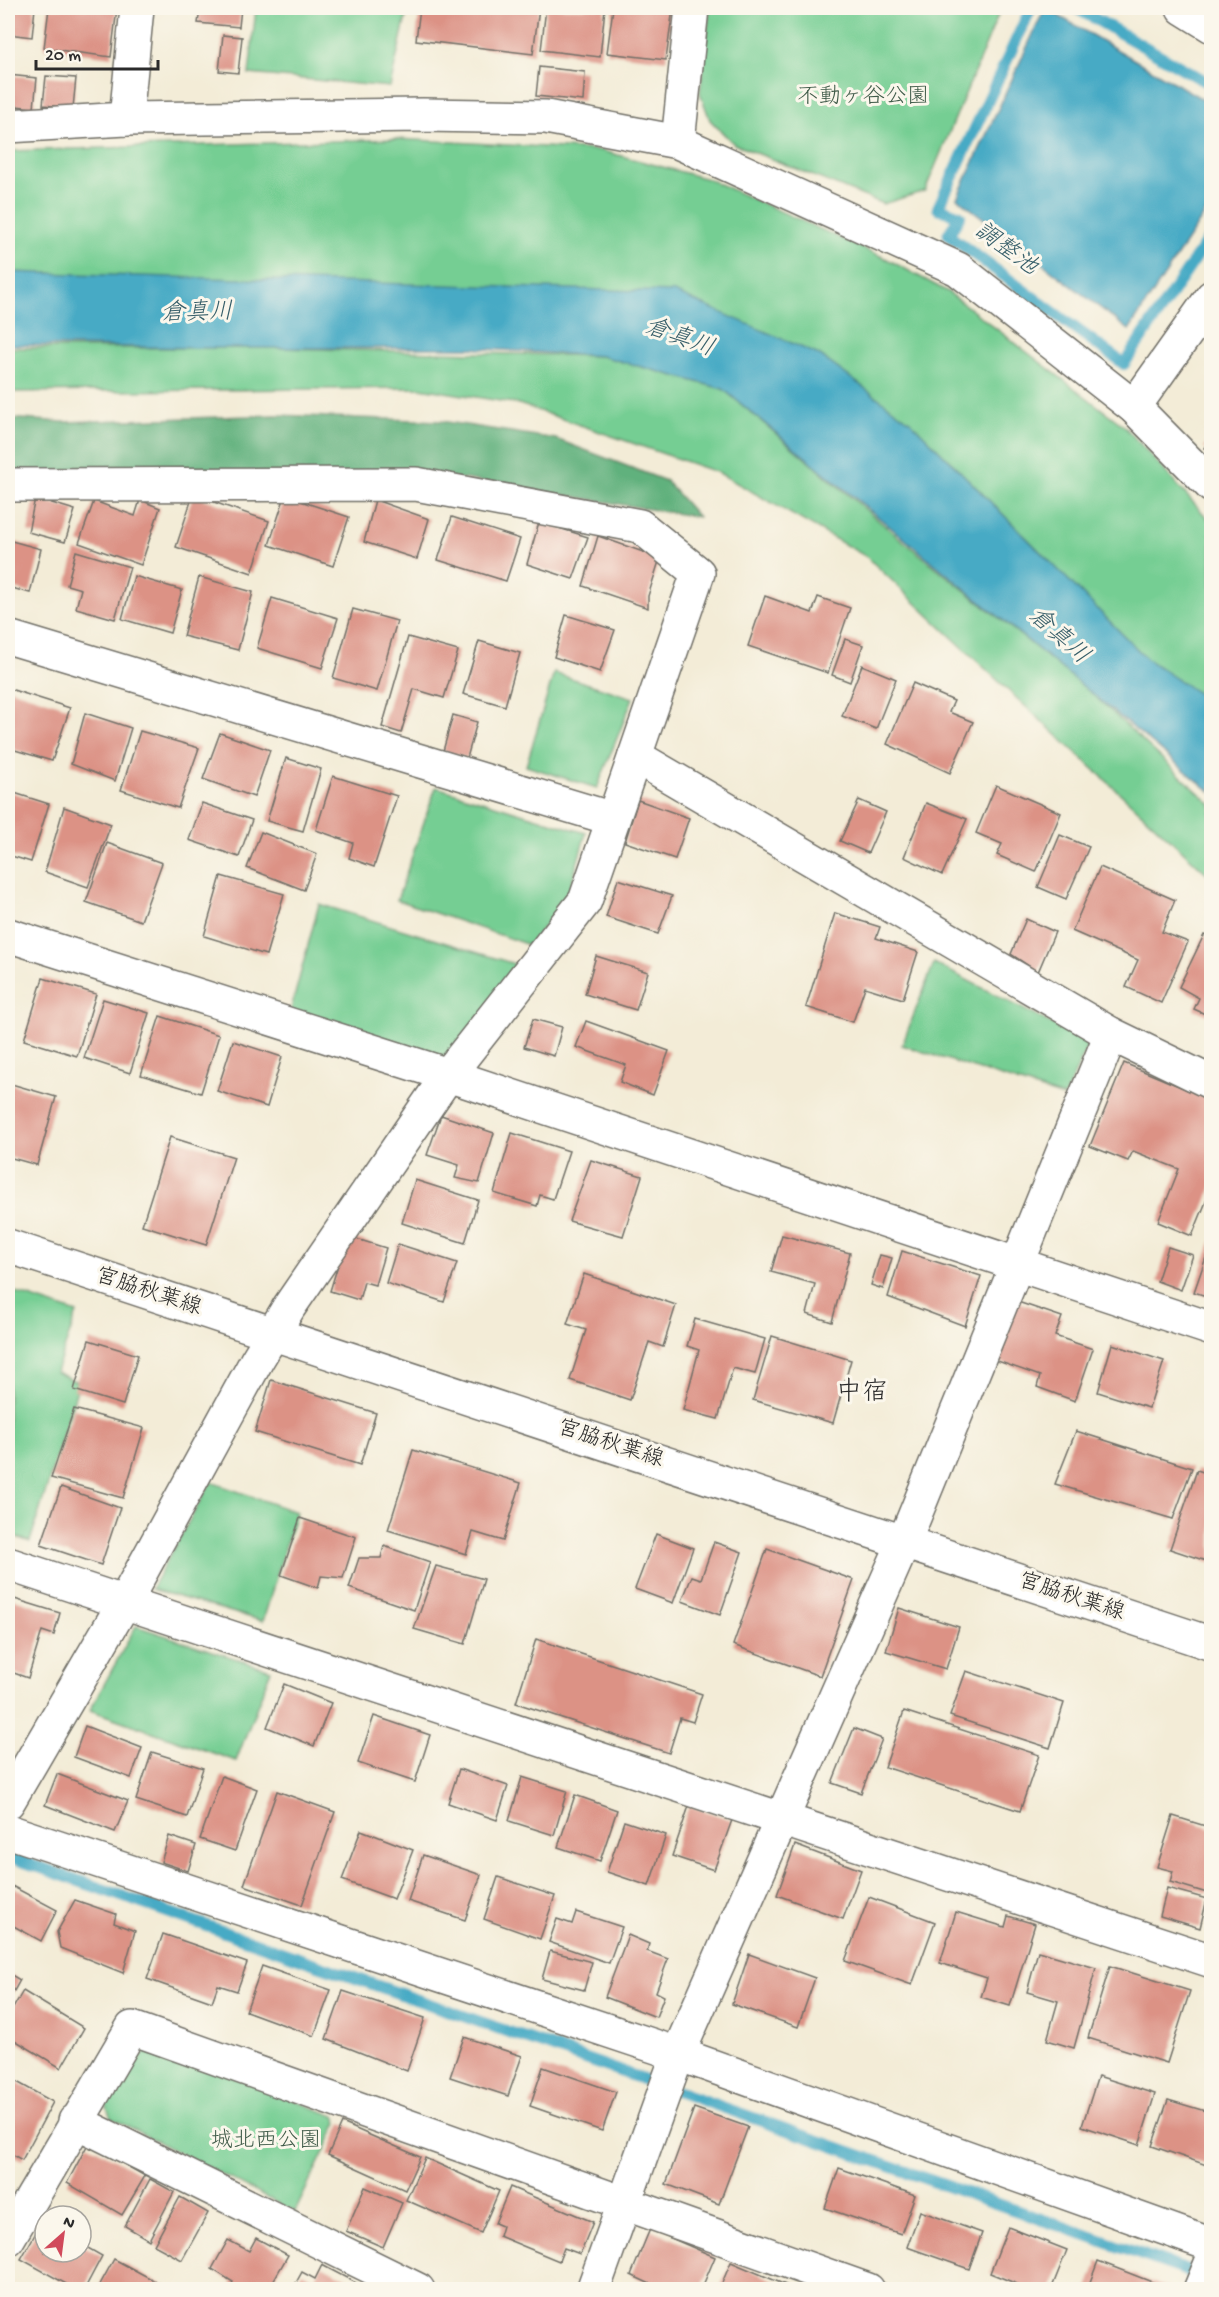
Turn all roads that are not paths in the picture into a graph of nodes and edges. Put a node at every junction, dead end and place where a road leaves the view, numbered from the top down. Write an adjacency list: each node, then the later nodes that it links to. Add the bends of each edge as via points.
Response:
1 (137, 8): 5 (street)
2 (692, 8): 7 (street)
3 (1183, 8): 4 (street)
4 (1212, 26)
5 (126, 119): 6 (street); 7 (street, via 546,117)
6 (8, 126)
7 (678, 142): 9 (street, via 958,269)
8 (1212, 297): 9 (street)
9 (1134, 407): 11 (street)
10 (8, 485): 13 (street, via 416,484 640,526 698,573)
11 (1212, 486)
12 (8, 637): 14 (street)
13 (635, 756): 14 (street); 16 (street)
14 (613, 819): 17 (street, via 585,901)
15 (8, 935): 17 (street)
16 (1110, 1034): 18 (street); 20 (street)
17 (448, 1075): 20 (street); 22 (street)
18 (1212, 1083)
19 (8, 1246): 22 (street, 宮脇秋葉線)
20 (1018, 1264): 21 (street); 23 (street)
21 (1212, 1329)
22 (272, 1334): 23 (street, 宮脇秋葉線); 25 (street)
23 (904, 1542): 26 (street, 宮脇秋葉線); 28 (street)
24 (8, 1564): 25 (street)
25 (124, 1603): 27 (street); 28 (street)
26 (1212, 1644)
27 (8, 1802)
28 (782, 1821): 30 (street); 31 (street)
29 (8, 1831): 31 (street)
30 (1212, 1961)
31 (676, 2060): 33 (street); 35 (street)
32 (75, 2121): 33 (street, via 132,2028); 34 (street); 37 (street)
33 (624, 2202): 38 (street); 39 (street)
34 (8, 2240)
35 (1212, 2245)
36 (1212, 2261): 40 (street)
37 (418, 2289)
38 (593, 2289)
39 (868, 2289)
40 (1200, 2289)

